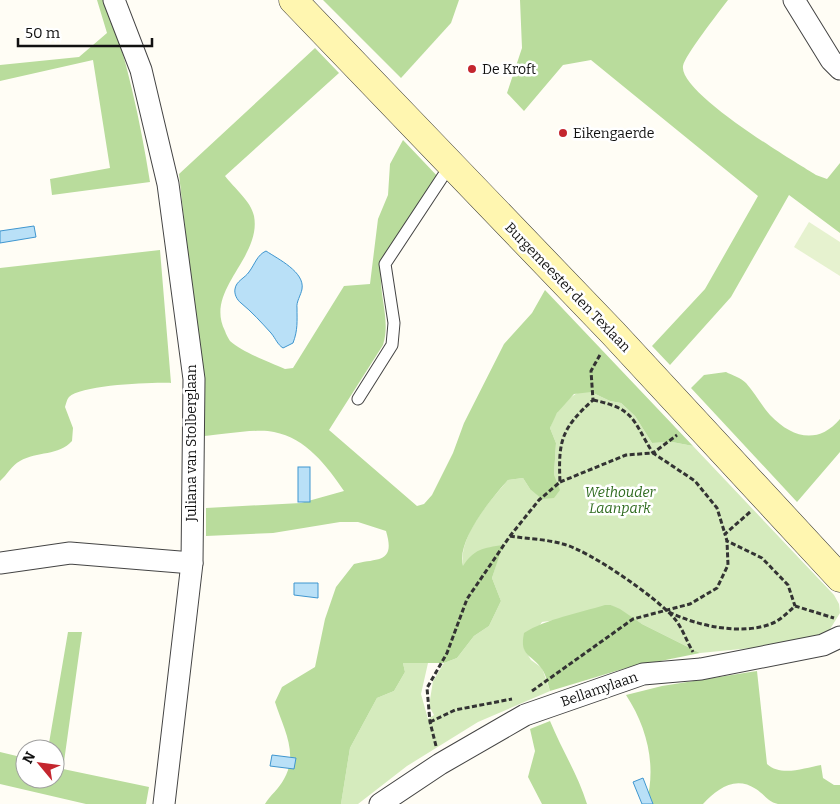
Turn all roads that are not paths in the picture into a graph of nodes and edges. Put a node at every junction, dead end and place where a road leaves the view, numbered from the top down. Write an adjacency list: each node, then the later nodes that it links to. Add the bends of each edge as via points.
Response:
1 (114, 0): 8 (street, Juliana van Stolberglaan, via 141,70 168,184 194,379)
2 (293, 0): 5 (street, Burgemeester den Texlaan)
3 (794, 0): 4 (street, via 820,44)
4 (840, 69)
5 (451, 164): 6 (lane, via 385,264 394,323 392,345); 9 (street, Burgemeester den Texlaan)
6 (358, 399)
7 (0, 563): 8 (street, via 70,553)
8 (192, 563): 11 (street, Juliana van Stolberglaan)
9 (840, 578)
10 (840, 636): 12 (street, Bellamylaan, via 822,645 701,669 643,674 525,715 440,764)
11 (164, 804)
12 (380, 804)

